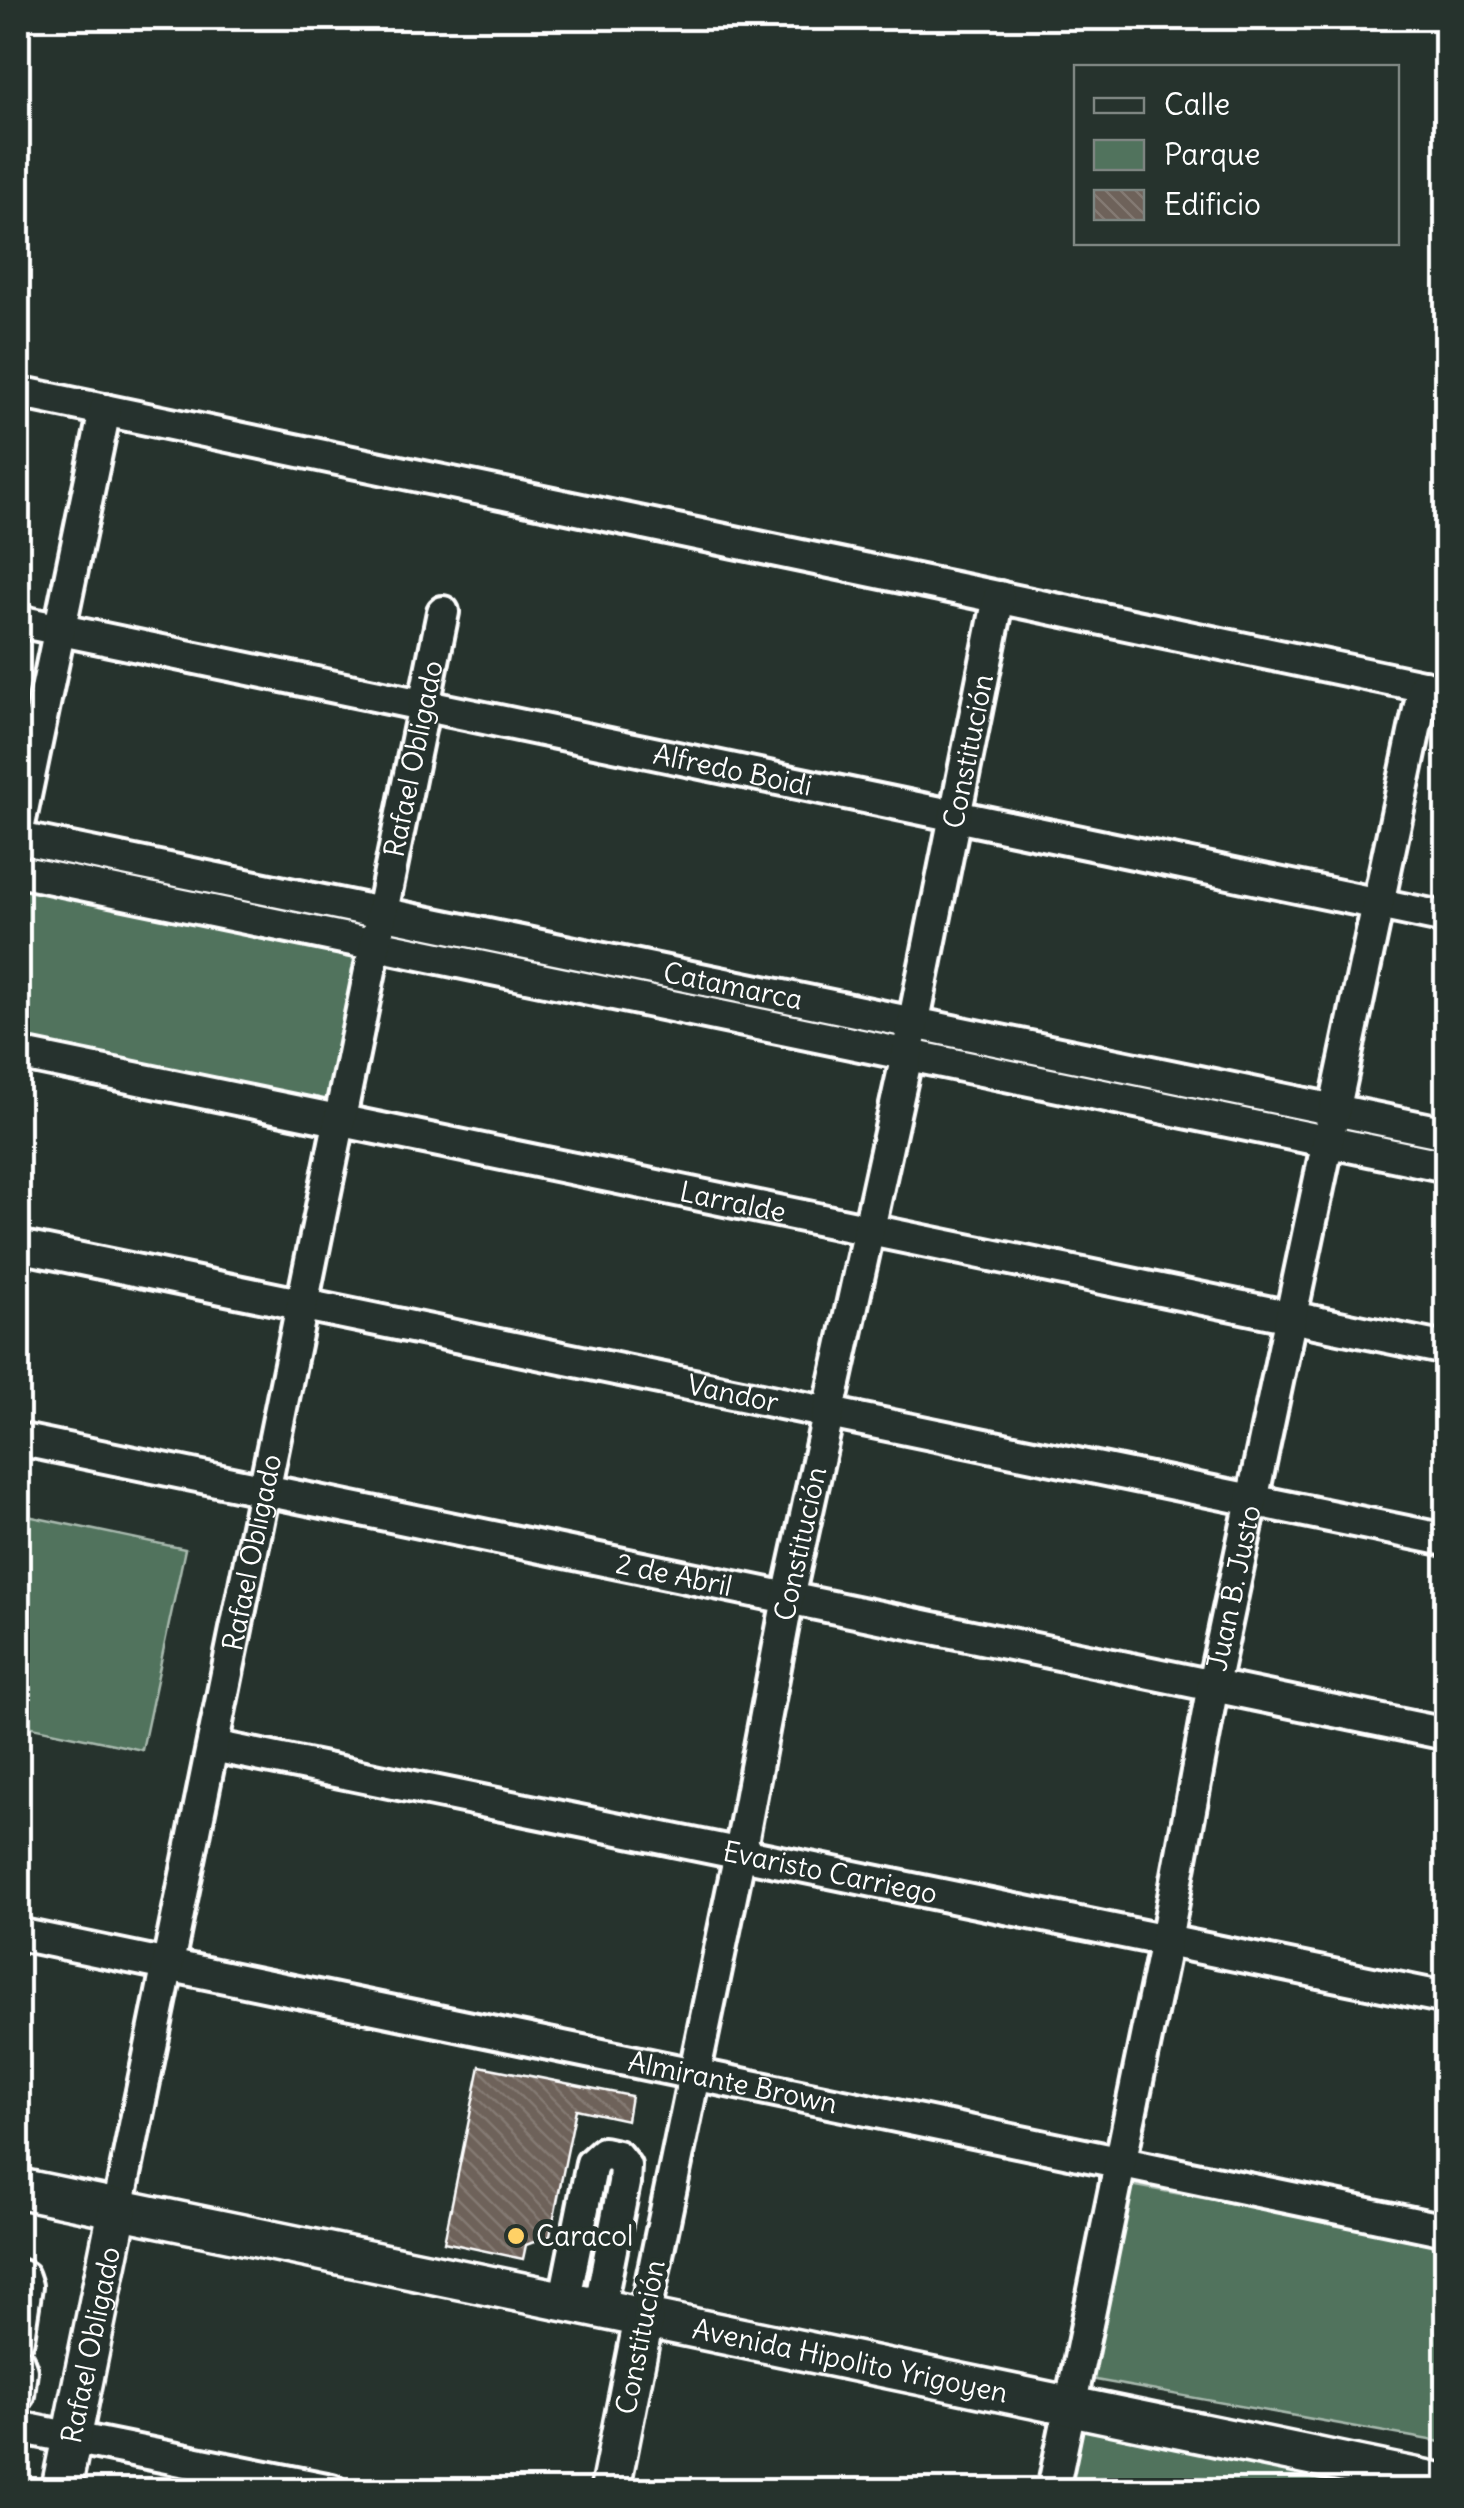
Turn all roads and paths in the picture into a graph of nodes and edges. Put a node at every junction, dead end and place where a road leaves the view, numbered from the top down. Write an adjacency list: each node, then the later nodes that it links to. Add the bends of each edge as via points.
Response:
1 (18, 392): 2 (street)
2 (105, 410): 3 (street); 6 (street)
3 (999, 597): 7 (street); 9 (street, Constitución)
4 (444, 612): 8 (street, Rafael Obligado)
5 (18, 620): 6 (street, Alfredo Boidi)
6 (58, 629): 8 (street, Alfredo Boidi); 10 (street)
7 (1435, 688): 13 (street, Juan B. Justo)
8 (424, 706): 9 (street, Alfredo Boidi); 14 (street, Rafael Obligado)
9 (954, 815): 13 (street, Alfredo Boidi); 17 (street, Constitución)
10 (18, 830)
11 (18, 838): 14 (street, Catamarca)
12 (18, 871): 16 (street, Catamarca)
13 (1376, 904): 15 (street, Alfredo Boidi); 20 (street, Juan B. Justo)
14 (382, 913): 16 (street, Rafael Obligado); 17 (street, Catamarca)
15 (1446, 918)
16 (376, 945): 19 (street, Catamarca); 21 (street, Rafael Obligado)
17 (912, 1023): 19 (street, Constitución); 20 (street, Catamarca)
18 (18, 1054): 21 (street, Larralde)
19 (907, 1054): 23 (street, Catamarca); 25 (street, Constitución)
20 (1336, 1110): 22 (street, Catamarca); 23 (street, Juan B. Justo)
21 (340, 1120): 25 (street, Larralde); 27 (street, Rafael Obligado)
22 (1446, 1133)
23 (1329, 1142): 24 (street, Catamarca); 28 (street, Juan B. Justo)
24 (1446, 1166)
25 (868, 1230): 28 (street, Larralde); 30 (street, Constitución)
26 (18, 1246): 27 (street, Vandor)
27 (302, 1304): 30 (street, Vandor); 32 (street, Rafael Obligado)
28 (1292, 1317): 29 (street, Larralde); 33 (street, Juan B. Justo)
29 (1446, 1349)
30 (829, 1413): 33 (street, Vandor); 35 (street, Constitución)
31 (18, 1439): 32 (street, 2 de Abril)
32 (264, 1490): 35 (street, 2 de Abril); 38 (street, Rafael Obligado)
33 (1254, 1501): 34 (street, Vandor); 36 (street, Juan B. Justo)
34 (1446, 1540)
35 (788, 1598): 36 (street, 2 de Abril); 39 (street, Constitución)
36 (1213, 1686): 37 (street, 2 de Abril); 41 (street, Juan B. Justo)
37 (1446, 1734)
38 (213, 1746): 39 (street, Evaristo Carriego); 42 (street, Rafael Obligado)
39 (740, 1853): 41 (street, Evaristo Carriego); 44 (street, Constitución)
40 (18, 1934): 42 (street, Almirante Brown)
41 (1166, 1940): 43 (street, Evaristo Carriego); 45 (street, Juan B. Justo)
42 (167, 1965): 44 (street, Almirante Brown); 48 (street, Rafael Obligado)
43 (1446, 1998)
44 (693, 2074): 45 (street, Almirante Brown); 51 (street, Constitución)
45 (1120, 2162): 49 (street, Almirante Brown); 55 (street, Juan B. Justo)
46 (18, 2174): 48 (main road, Avenida Hipolito Yrigoyen)
47 (18, 2188): 48 (main road, Avenida Hipolito Yrigoyen)
48 (119, 2202): 51 (main road, Avenida Hipolito Yrigoyen); 51 (main road, Avenida Hipolito Yrigoyen, via 584,2291); 57 (main road, Rafael Obligado)
49 (1446, 2230)
50 (18, 2275): 52 (street, via 26,2286)
51 (645, 2311): 55 (main road, Avenida Hipolito Yrigoyen); 62 (main road, Constitución)
52 (18, 2338)
53 (18, 2362): 54 (street)
54 (18, 2394)
55 (1071, 2399): 58 (main road, Avenida Hipolito Yrigoyen); 59 (main road, Avenida Hipolito Yrigoyen); 63 (street, Juan B. Justo)
56 (18, 2427): 57 (street)
57 (72, 2438): 60 (main road, Rafael Obligado); 61 (street)
58 (1446, 2468)
59 (1446, 2484)
60 (62, 2490)
61 (331, 2490)
62 (610, 2490)
63 (1053, 2490)

